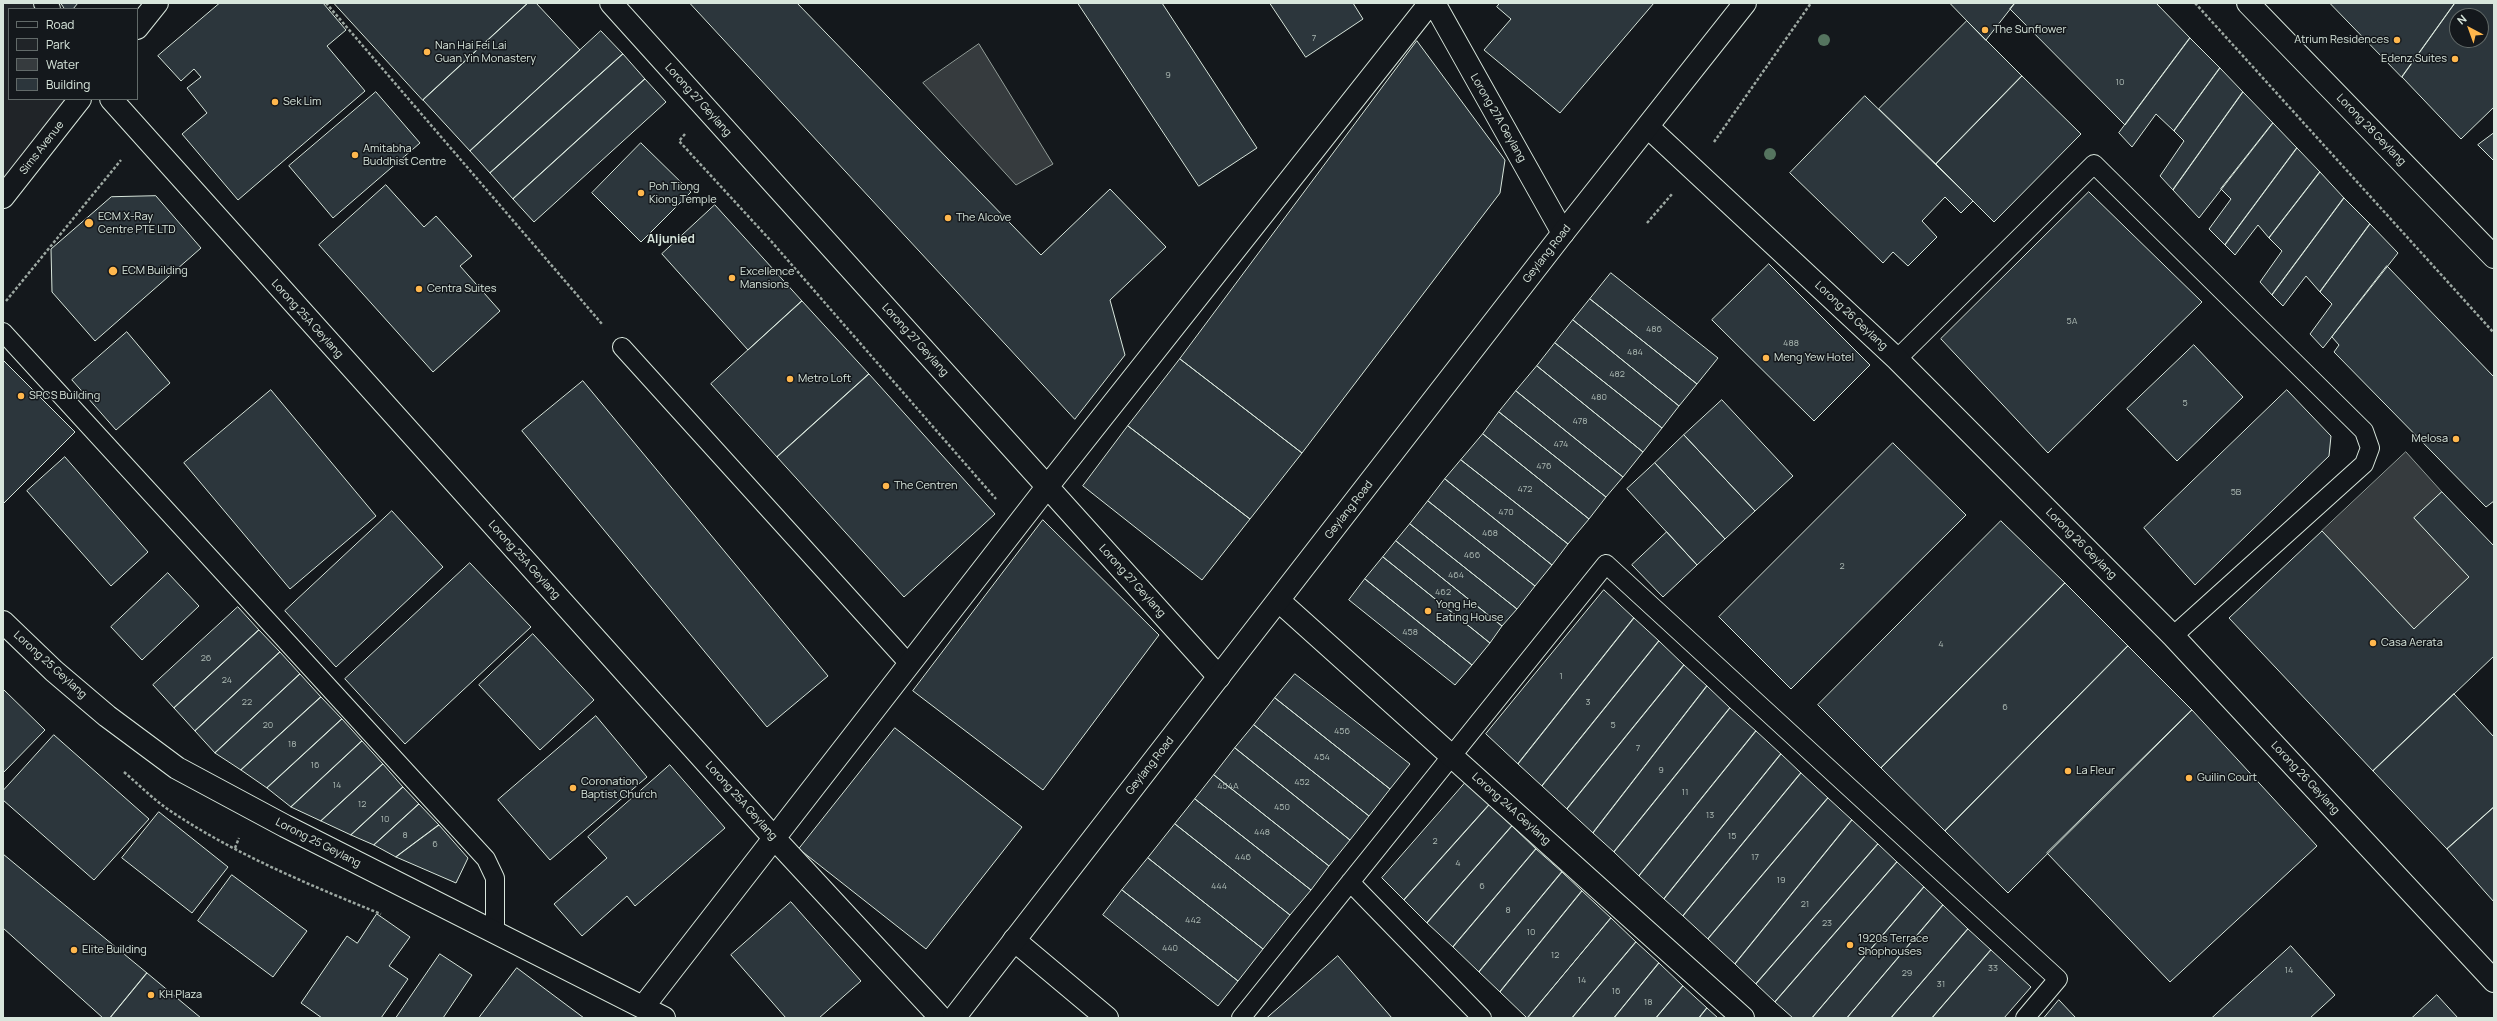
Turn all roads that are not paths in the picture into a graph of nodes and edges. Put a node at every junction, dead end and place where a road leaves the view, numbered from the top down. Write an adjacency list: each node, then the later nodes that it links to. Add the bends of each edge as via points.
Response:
1 (157, 3): 7 (street)
2 (611, 3): 17 (street, Lorong 27 Geylang)
3 (1430, 3): 17 (street)
4 (1434, 3): 12 (street, Lorong 27A Geylang)
5 (1745, 3): 10 (street, Geylang Road)
6 (2248, 3): 13 (street, Lorong 28 Geylang)
7 (138, 27)
8 (79, 100): 11 (street, Sims Avenue)
9 (112, 100): 24 (street, Lorong 25A Geylang)
10 (1648, 127): 12 (street, Geylang Road); 16 (street, Lorong 26 Geylang)
11 (3, 197)
12 (1563, 233): 18 (street, Geylang Road)
13 (2494, 258)
14 (3, 332): 26 (lane, via 486,859 495,878)
15 (622, 347): 21 (lane)
16 (1897, 359): 20 (street, Lorong 26 Geylang); 20 (lane, via 2094,164 2364,431 2370,448 2364,464)
17 (1048, 487): 21 (street); 22 (street, Lorong 27 Geylang)
18 (1279, 601): 22 (street, Geylang Road); 23 (street, Lorong 24A Geylang)
19 (3, 622): 26 (street, Lorong 25 Geylang, via 54,671 107,716 177,768 291,830)
20 (2173, 636): 28 (street, Lorong 26 Geylang)
21 (910, 665): 24 (street)
22 (1219, 677): 27 (street, Geylang Road)
23 (1452, 756): 25 (lane); 36 (street, Lorong 24A Geylang); 37 (lane, via 1606,564 2058,980)
24 (775, 839): 29 (street); 31 (street, Lorong 25A Geylang)
25 (1350, 882): 34 (lane); 35 (lane)
26 (494, 932): 29 (street, Lorong 25 Geylang)
27 (1014, 940): 32 (street, Geylang Road); 33 (street)
28 (2494, 981)
29 (643, 1007): 30 (street, Lorong 25 Geylang)
30 (664, 1018)
31 (941, 1018)
32 (954, 1018)
33 (1107, 1018)
34 (1241, 1018)
35 (1482, 1018)
36 (1743, 1018)
37 (2025, 1018)

